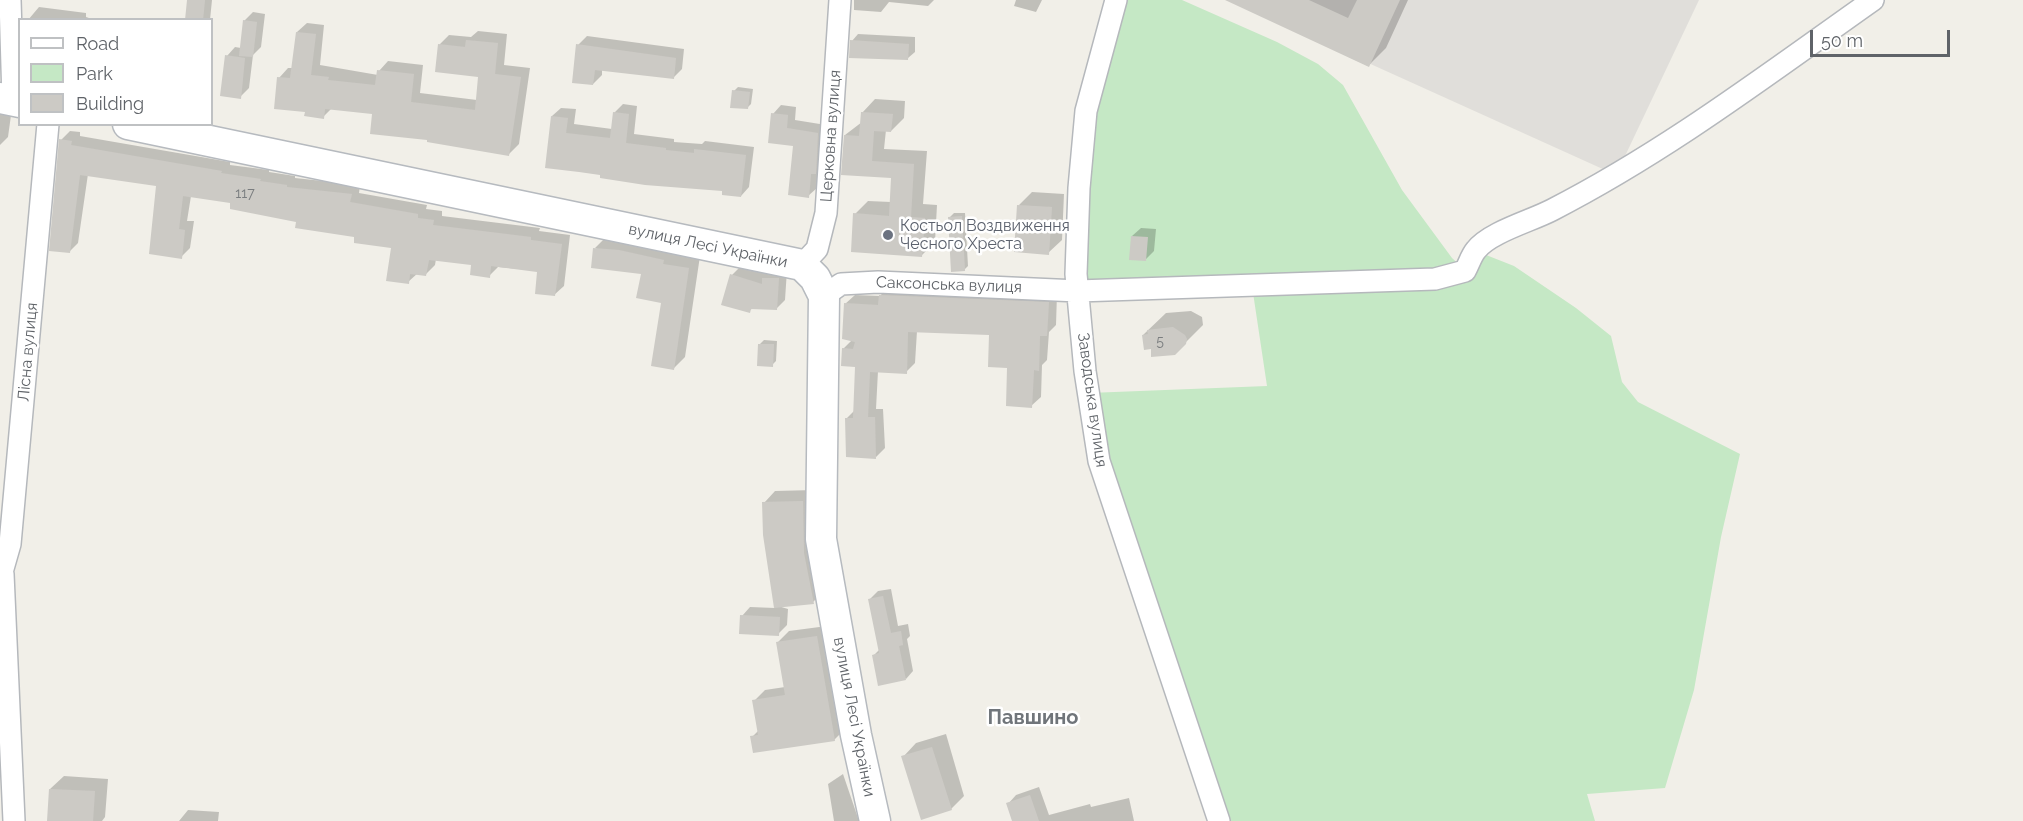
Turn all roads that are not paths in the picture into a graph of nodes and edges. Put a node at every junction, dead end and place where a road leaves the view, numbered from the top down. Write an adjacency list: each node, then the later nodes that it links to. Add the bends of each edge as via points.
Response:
1 (10, 0): 5 (street)
2 (840, 0): 8 (street, Церковна вулиця, via 826,213 818,249)
3 (1116, 0): 9 (street, Заводська вулиця, via 1086,111 1079,188)
4 (1874, 0): 9 (street, Саксонська вулиця, via 1665,148 1608,182 1490,238 1476,250 1465,271 1435,279)
5 (11, 100)
6 (48, 126): 11 (street, Лісна вулиця, via 10,544)
7 (138, 126): 8 (street, вулиця Лесі Українки)
8 (802, 265): 10 (street, вулиця Лесі Українки, via 815,278)
9 (1078, 291): 10 (street, Саксонська вулиця, via 878,282 841,284); 14 (street, Заводська вулиця, via 1099,461)
10 (824, 296): 13 (street, вулиця Лесі Українки, via 821,539)
11 (2, 576): 12 (street, Лісна вулиця)
12 (14, 821)
13 (875, 821)
14 (1219, 821)

